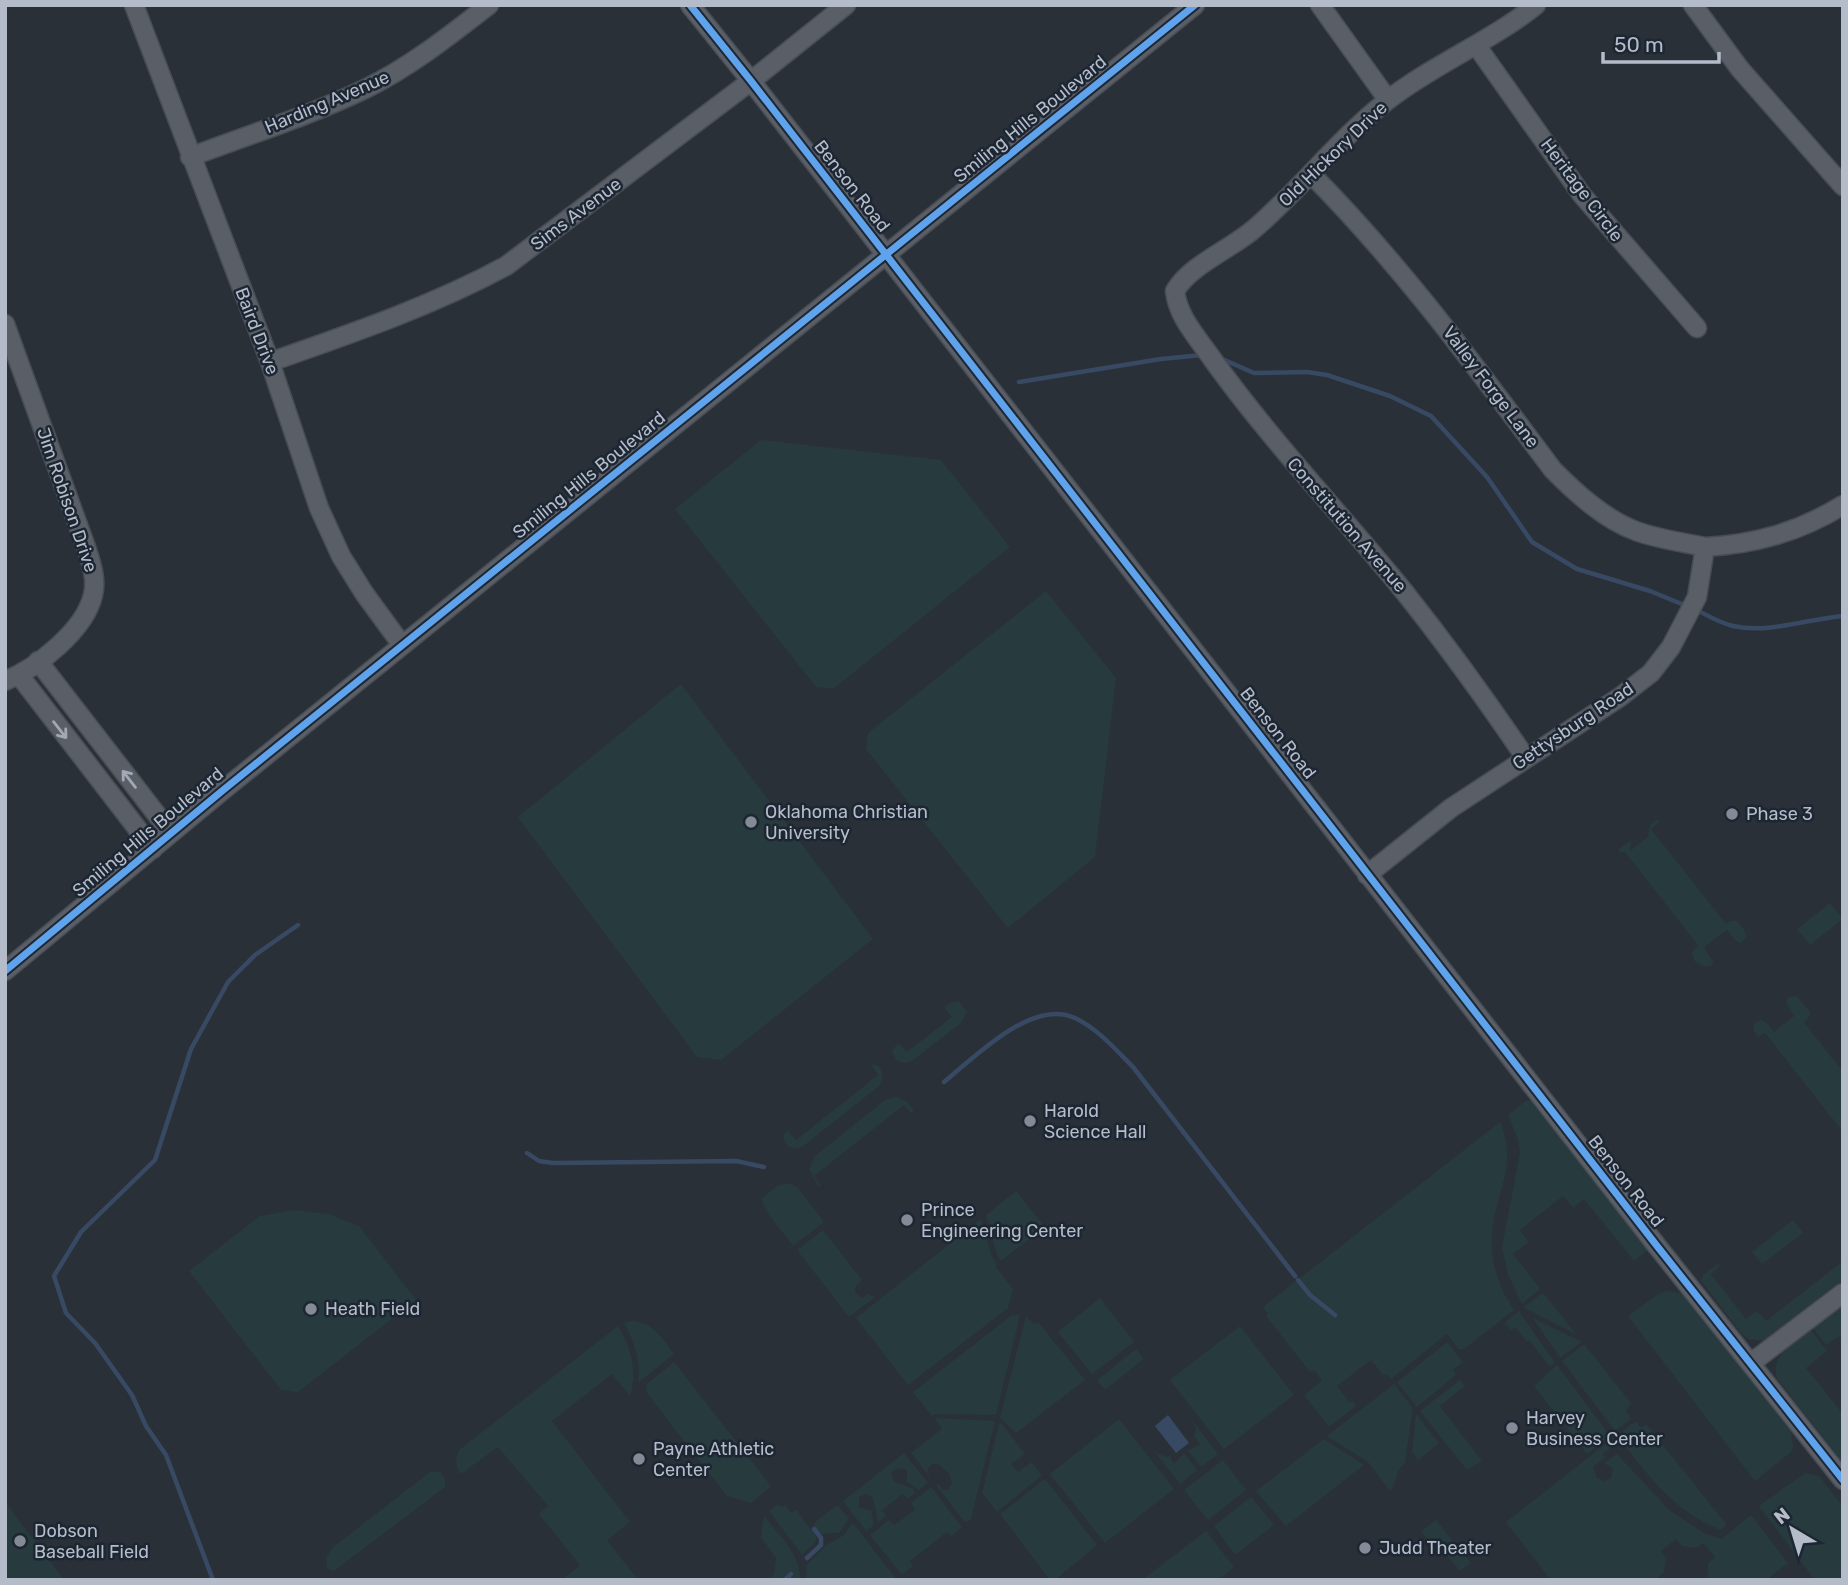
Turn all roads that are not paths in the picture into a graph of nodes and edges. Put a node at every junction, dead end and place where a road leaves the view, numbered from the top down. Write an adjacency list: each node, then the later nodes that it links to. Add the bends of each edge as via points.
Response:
1 (134, 5): 12 (street, Baird Drive)
2 (489, 5): 12 (street, Harding Avenue, via 439,44 363,90)
3 (690, 5): 10 (street, Benson Road)
4 (846, 5): 10 (street, Sims Avenue)
5 (1195, 5): 15 (street, Smiling Hills Boulevard)
6 (1320, 5): 11 (street)
7 (1536, 5): 9 (street, Old Hickory Drive)
8 (1693, 5): 14 (street, via 1745,74)
9 (1476, 45): 11 (street, Old Hickory Drive); 18 (street, Heritage Circle, via 1582,195)
10 (751, 81): 15 (street, Benson Road); 19 (street, Sims Avenue, via 506,266 409,313)
11 (1388, 100): 13 (street, Old Hickory Drive)
12 (190, 157): 19 (street, Baird Drive)
13 (1312, 174): 16 (street, Old Hickory Drive, via 1251,232 1185,278); 21 (street, Valley Forge Lane, via 1421,295 1571,488 1635,530)
14 (1843, 186)
15 (887, 256): 22 (street, Smiling Hills Boulevard); 28 (street, Benson Road)
16 (1175, 291): 25 (street, Constitution Avenue, via 1181,314 1236,392 1452,652)
17 (5, 324): 23 (street, Jim Robison Drive, via 93,569 93,596 84,618)
18 (1698, 328)
19 (270, 362): 22 (street, Baird Drive, via 319,508 341,556)
20 (1843, 505): 21 (street, via 1779,536)
21 (1705, 547): 25 (street, Gettysburg Road, via 1697,597 1651,673)
22 (402, 645): 26 (street, Smiling Hills Boulevard)
23 (38, 662): 24 (street, Jim Robison Drive); 26 (street, one-way to 23)
24 (12, 678): 27 (street, Jim Robison Drive, one-way to 27)
25 (1525, 757): 28 (street, Gettysburg Road)
26 (171, 833): 27 (street, Smiling Hills Boulevard)
27 (153, 849): 29 (street, Smiling Hills Boulevard)
28 (1367, 874): 31 (street, Benson Road)
29 (5, 971)
30 (1843, 1293): 31 (street)
31 (1751, 1363): 32 (street, Benson Road)
32 (1843, 1479)

